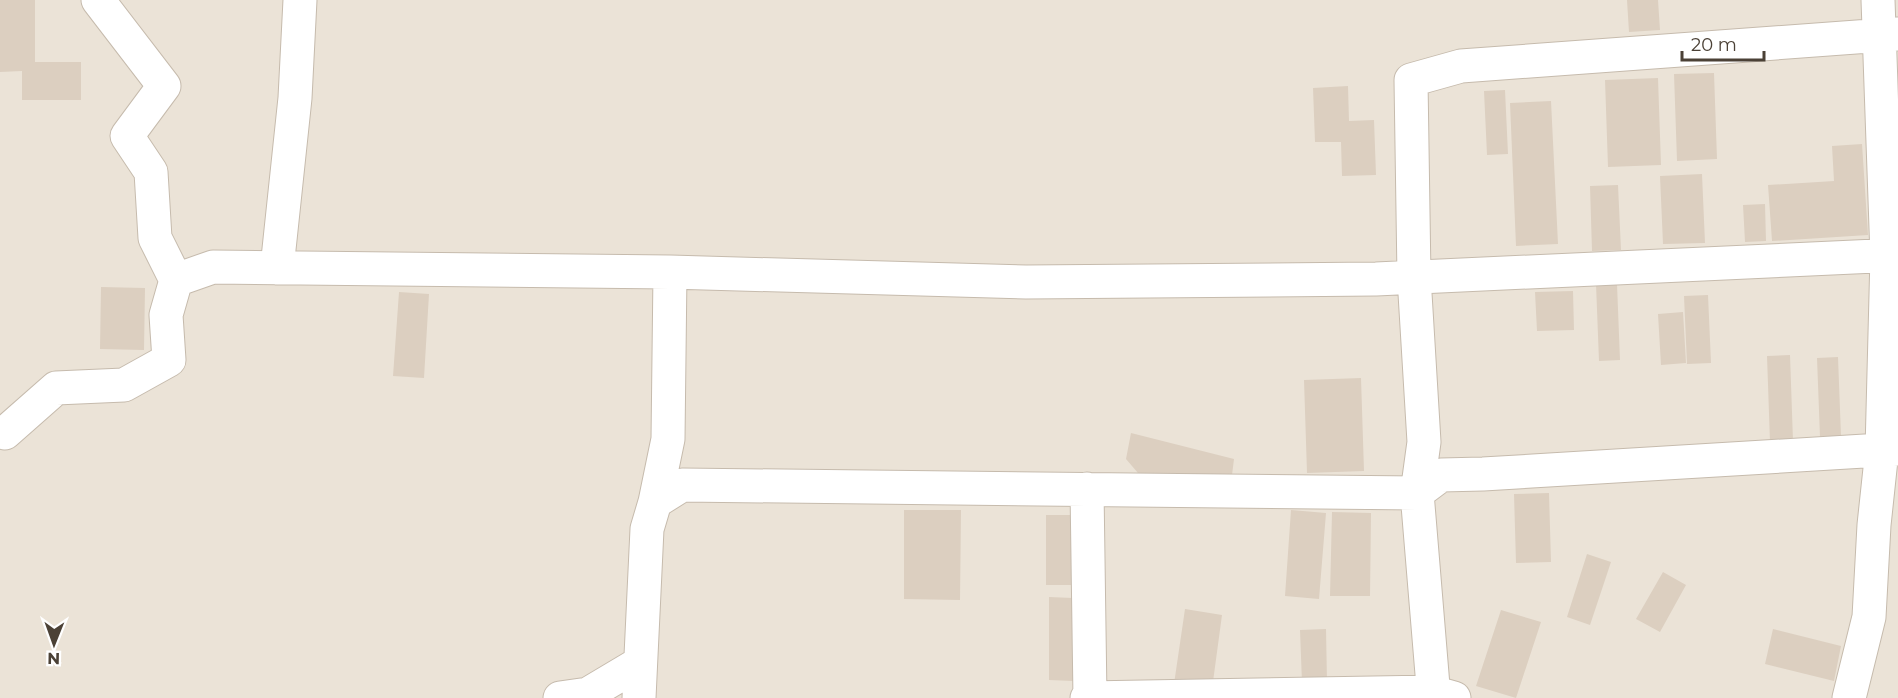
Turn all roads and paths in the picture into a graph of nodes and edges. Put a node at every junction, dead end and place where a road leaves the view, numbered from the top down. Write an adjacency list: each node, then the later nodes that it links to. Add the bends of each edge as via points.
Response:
1 (98, 0): 9 (street, via 164,86 127,136 151,172 155,238)
2 (300, 0): 6 (street, via 296,98)
3 (1878, 0): 4 (street)
4 (1889, 34): 5 (street); 8 (street, via 1461,66 1411,80)
5 (1892, 256): 8 (street); 11 (street)
6 (277, 268): 7 (street); 9 (street, via 213,267)
7 (670, 272): 8 (street, via 1026,282); 14 (street, via 668,439)
8 (1414, 277): 13 (street, via 1424,442)
9 (176, 280): 10 (street, via 166,315 169,360 124,385 56,388)
10 (5, 433)
11 (1890, 450): 13 (street, via 1441,475); 15 (street)
12 (1087, 489): 13 (street); 14 (street, via 682,485); 21 (street)
13 (1417, 493): 18 (street)
14 (655, 502): 17 (street, via 647,529)
15 (1874, 525): 16 (street); 22 (street, via 1869,617)
16 (1898, 546)
17 (640, 663): 19 (street, via 588,693); 20 (street)
18 (1440, 696): 21 (street)
19 (560, 698)
20 (639, 698)
21 (1089, 698)
22 (1849, 698)

